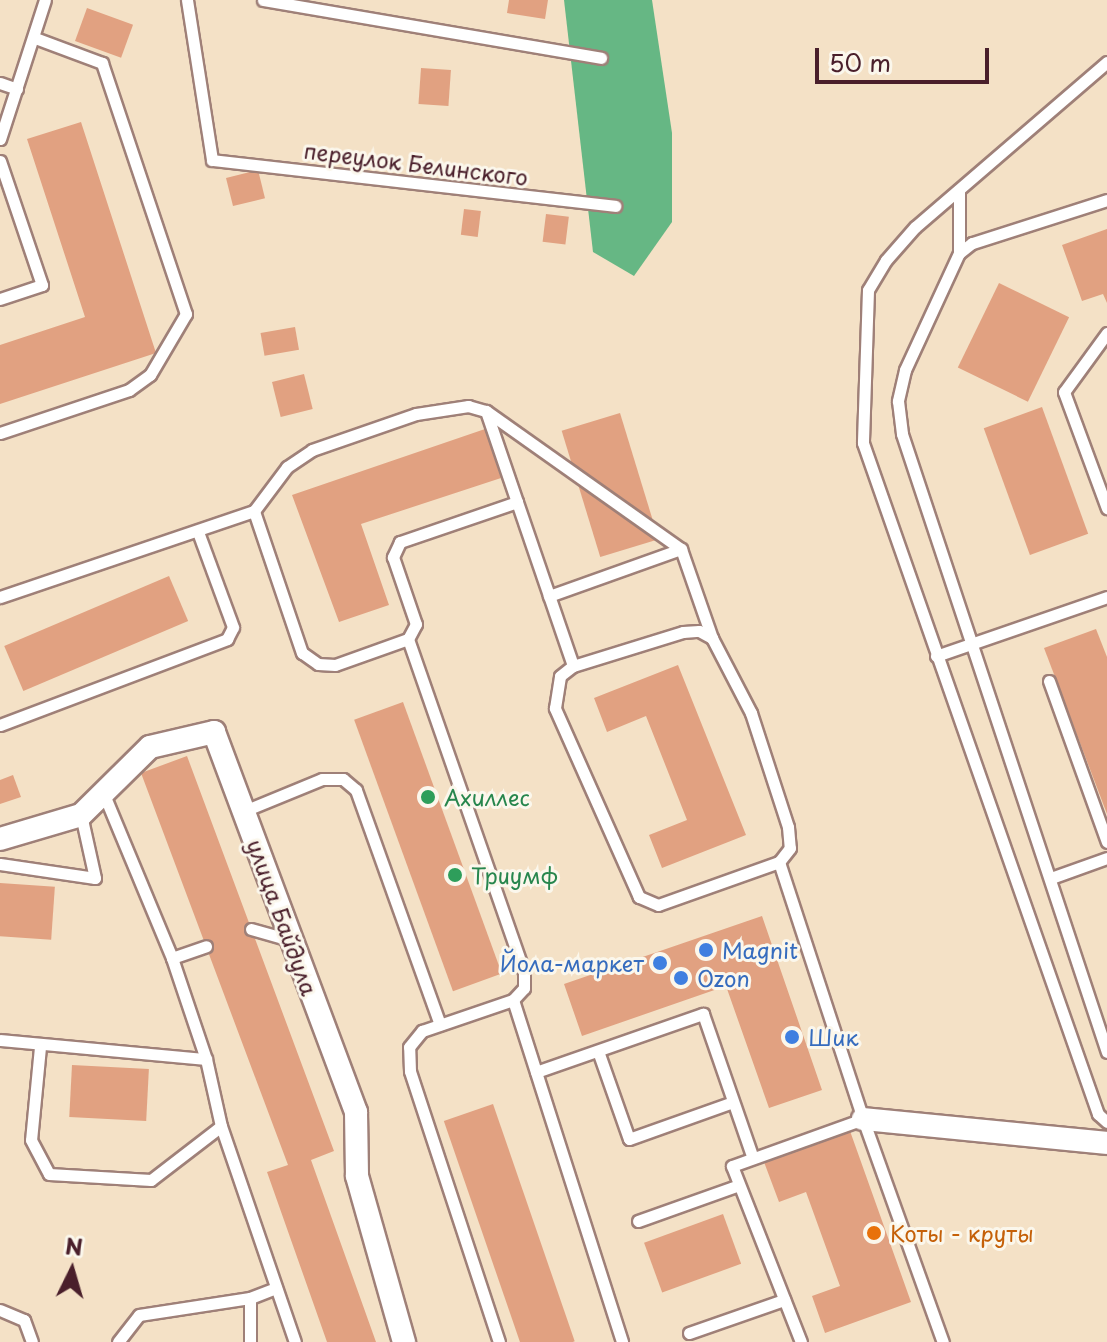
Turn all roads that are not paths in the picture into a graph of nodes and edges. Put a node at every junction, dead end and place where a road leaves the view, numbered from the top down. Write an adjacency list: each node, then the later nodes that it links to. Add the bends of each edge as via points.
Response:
1 (45, 0): 4 (lane)
2 (187, 0): 13 (lane, переулок Белинского, via 212,160)
3 (263, 0): 5 (lane)
4 (35, 38): 8 (lane); 18 (lane, via 102,63 186,314 150,375 129,390)
5 (601, 58)
6 (1107, 62): 11 (lane)
7 (0, 83): 8 (lane)
8 (17, 89): 9 (lane)
9 (0, 139)
10 (0, 161): 15 (lane, via 42,285)
11 (959, 190): 14 (lane); 30 (lane, via 915,227 868,290 863,443)
12 (1107, 200): 14 (lane, via 972,243)
13 (615, 206)
14 (959, 253): 29 (lane, via 905,370 898,401 902,434)
15 (0, 299)
16 (1107, 333): 20 (lane, via 1064,392)
17 (486, 411): 19 (lane); 21 (lane, via 468,406 416,414 312,450 287,467); 23 (lane)
18 (0, 433)
19 (517, 502): 24 (lane); 28 (lane, via 400,542 393,557 416,624)
20 (1107, 508)
21 (254, 511): 22 (lane); 28 (lane, via 302,653 318,664 335,665)
22 (198, 532): 25 (lane); 33 (lane, via 233,627 227,639)
23 (681, 549): 24 (lane); 27 (lane)
24 (549, 596): 31 (lane)
25 (0, 597)
26 (1107, 597): 29 (lane)
27 (712, 638): 31 (lane, via 699,631 683,632); 40 (lane, via 751,713 788,827 790,848)
28 (408, 639): 47 (lane, via 524,972 524,988)
29 (971, 644): 30 (lane); 42 (lane)
30 (936, 656): 57 (lane, via 1098,1114)
31 (573, 666): 40 (lane, via 560,676 555,708 639,897 658,905)
32 (1049, 681): 38 (lane)
33 (0, 725)
34 (105, 797): 35 (street, улица Байдула, via 150,747 214,732); 36 (street, улица Байдула); 46 (lane)
35 (244, 811): 44 (street, улица Байдула); 48 (lane, via 322,779 343,779 356,790)
36 (81, 815): 37 (street, улица Байдула); 41 (lane, via 95,878)
37 (0, 839)
38 (1107, 842)
39 (1107, 858): 42 (lane)
40 (779, 862): 56 (lane)
41 (0, 864)
42 (1051, 878): 52 (lane)
43 (251, 929): 44 (lane)
44 (290, 940): 72 (street, улица Байдула, via 356,1112 357,1176)
45 (206, 946): 46 (lane)
46 (172, 958): 53 (lane)
47 (513, 1000): 48 (lane); 54 (lane)
48 (440, 1024): 73 (lane, via 422,1031 409,1047 410,1071)
49 (0, 1040): 50 (lane)
50 (40, 1047): 53 (lane); 58 (lane, via 31,1140 49,1174 151,1180)
51 (598, 1051): 54 (lane); 55 (lane, via 629,1139); 55 (lane, via 703,1014)
52 (1107, 1052)
53 (206, 1059): 58 (lane)
54 (536, 1072): 74 (lane)
55 (733, 1102): 60 (lane)
56 (863, 1119): 59 (street); 60 (lane); 76 (lane)
57 (1107, 1122)
58 (221, 1126): 63 (lane)
59 (1107, 1143)
60 (753, 1158): 61 (lane, via 732,1166)
61 (739, 1185): 62 (lane); 65 (lane)
62 (638, 1221)
63 (276, 1288): 64 (lane); 71 (lane)
64 (250, 1298): 69 (lane, via 139,1315); 70 (lane)
65 (784, 1300): 67 (lane); 75 (lane)
66 (0, 1310): 68 (lane, via 24,1320)
67 (689, 1333)
68 (32, 1342)
69 (118, 1342)
70 (250, 1342)
71 (295, 1342)
72 (404, 1342)
73 (499, 1342)
74 (622, 1342)
75 (801, 1342)
76 (943, 1342)

